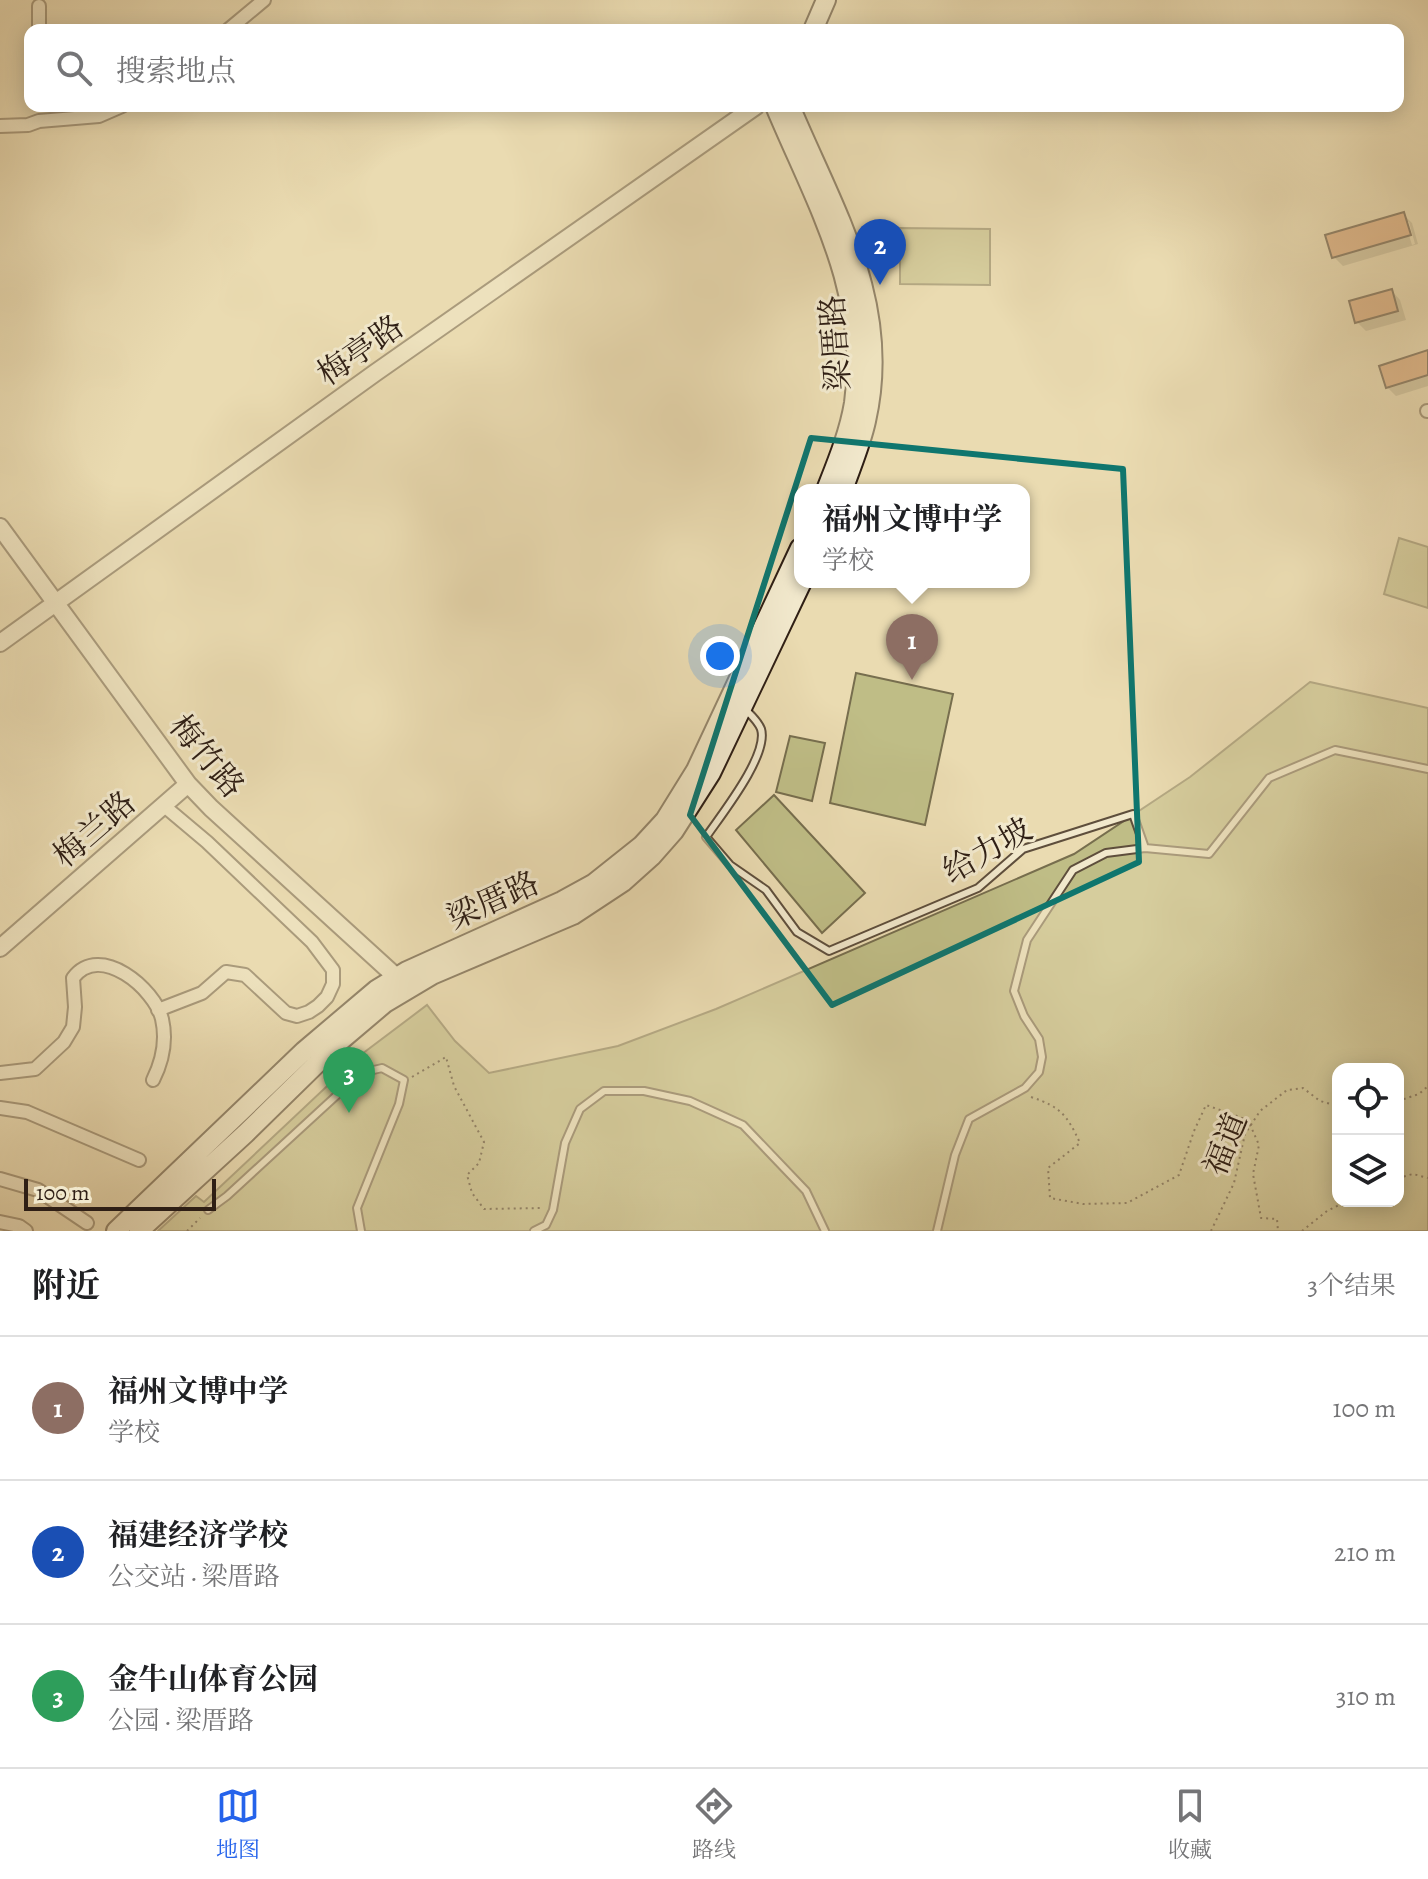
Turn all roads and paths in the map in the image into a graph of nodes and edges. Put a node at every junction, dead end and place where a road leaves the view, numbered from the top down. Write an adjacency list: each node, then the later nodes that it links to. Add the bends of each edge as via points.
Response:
1 (264, 0): 6 (street)
2 (813, 0): 7 (main road)
3 (826, 0): 8 (main road)
4 (39, 6): 5 (street)
5 (39, 24)
6 (235, 24)
7 (803, 24)
8 (816, 24)
9 (39, 112): 14 (street)
10 (108, 112): 14 (street)
11 (747, 112): 21 (street, 梅亭路)
12 (778, 112): 16 (main road, 梁厝路, via 837,251 852,303 854,402)
13 (793, 112): 17 (main road, 梁厝路, via 847,234 871,324 869,407)
14 (39, 121): 15 (street)
15 (0, 126)
16 (828, 484)
17 (845, 484)
18 (0, 527): 21 (street, 梅竹路)
19 (794, 561): 29 (main road, 梁厝路, via 696,770 655,833 614,869 562,901)
20 (799, 588): 23 (main road, 梁厝路)
21 (56, 605): 22 (street, 梅亭路); 25 (street, 梅竹路)
22 (0, 643)
23 (743, 706): 27 (lane, 给力坡, via 759,725 761,743 747,776 706,837 730,865 766,890 797,932 829,951 978,888 1023,849 1133,814); 29 (main road, 梁厝路, via 695,801 652,856 623,882 573,915)
24 (1428, 769): 27 (lane, via 1335,750 1269,778 1209,854)
25 (188, 784): 26 (street, 梅兰路); 29 (street, 梅竹路)
26 (163, 805): 28 (street, 梅兰路); 30 (street, via 312,942 333,970 333,984 327,997 297,1016 286,1013 245,975 226,972 202,993)
27 (1145, 848): 35 (lane, via 1106,853 1073,870 1027,940 1014,991 1039,1039 1042,1057 1039,1072)
28 (0, 948)
29 (402, 982): 49 (main road, 梁厝路, via 376,990 324,1032); 50 (main road, 梁厝路)
30 (158, 1010): 31 (street, via 115,967 98,963 80,968 73,978 73,1027 64,1042 35,1069); 32 (street, via 165,1040)
31 (0, 1073)
32 (153, 1080)
33 (404, 1080): 44 (lane, via 382,1068 361,1073); 45 (path, via 446,1057 454,1086 484,1142 479,1163 467,1175 472,1193 484,1209); 52 (lane, via 357,1208)
34 (1428, 1086): 36 (path)
35 (1025, 1088): 55 (lane, via 969,1119); 57 (path, via 1026,1095 1067,1117 1080,1143 1048,1168 1050,1198 1127,1203 1179,1175 1206,1105 1248,1120 1259,1145 1253,1174 1261,1218 1277,1219)
36 (1404, 1099)
37 (1332, 1104): 56 (path, 福道, bridge, via 1303,1088 1287,1090 1260,1111 1245,1134 1234,1183)
38 (0, 1108): 39 (street, via 27,1112)
39 (139, 1160)
40 (1404, 1176): 41 (path)
41 (1428, 1178)
42 (0, 1179): 47 (street, via 38,1190)
43 (1335, 1207): 58 (path)
44 (208, 1210): 51 (path)
45 (553, 1210): 53 (lane, via 546,1225); 54 (lane, via 565,1143 580,1109 604,1091 644,1091 690,1101 743,1125 806,1191)
46 (0, 1222): 48 (street)
47 (87, 1223)
48 (26, 1231)
49 (116, 1231)
50 (139, 1231)
51 (187, 1231)
52 (361, 1231)
53 (534, 1231)
54 (825, 1231)
55 (937, 1231)
56 (1211, 1231)
57 (1278, 1231)
58 (1302, 1231)

